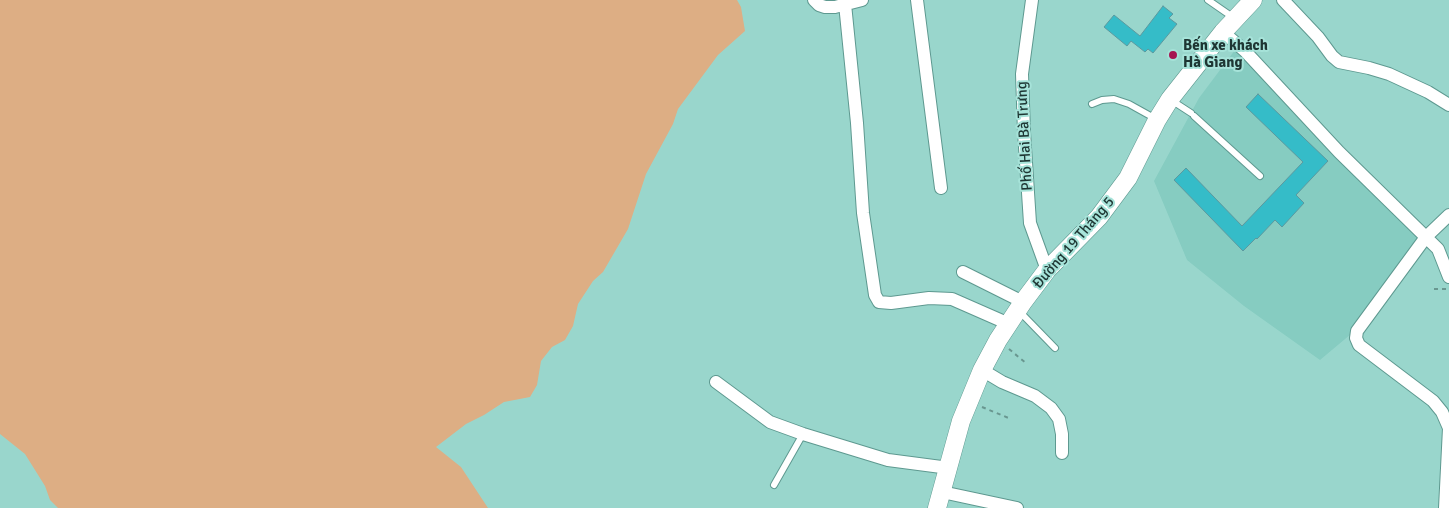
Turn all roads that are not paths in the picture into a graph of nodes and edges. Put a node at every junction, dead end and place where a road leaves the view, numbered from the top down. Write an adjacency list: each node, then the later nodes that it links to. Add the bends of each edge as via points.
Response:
1 (814, 0): 8 (street, via 826,7)
2 (862, 0): 8 (street)
3 (917, 0): 15 (street)
4 (1032, 0): 18 (street, Phố Hai Bà Trưng, via 1022,74 1024,132 1030,223)
5 (1208, 0): 9 (lane)
6 (1253, 0): 9 (street, Đường 19 Tháng 5)
7 (1283, 0): 12 (street, via 1339,62 1389,74)
8 (844, 4): 21 (street, via 863,212 875,295 879,302 952,299)
9 (1229, 26): 10 (street, Đường 19 Tháng 5); 17 (street, via 1245,51 1339,152)
10 (1170, 99): 13 (street, Đường 19 Tháng 5); 14 (lane, via 1193,114)
11 (1092, 104): 13 (lane, via 1114,100 1130,104)
12 (1449, 105)
13 (1157, 120): 18 (street, Đường 19 Tháng 5, via 1128,178 1105,209)
14 (1260, 176)
15 (941, 188)
16 (1449, 215): 17 (street)
17 (1426, 237): 20 (street, via 1438,249); 26 (street, via 1357,331 1356,338 1359,345 1433,401 1449,428)
18 (1048, 270): 21 (street, Đường 19 Tháng 5)
19 (963, 272): 21 (street)
20 (1449, 277)
21 (1017, 312): 22 (lane); 23 (street, Đường 19 Tháng 5)
22 (1056, 348)
23 (982, 370): 27 (street, via 1035,396 1051,408 1059,419); 28 (street, Đường 19 Tháng 5, via 961,421)
24 (716, 382): 25 (street, via 770,422)
25 (803, 434): 28 (street, via 888,460); 29 (lane)
26 (1448, 449): 32 (street)
27 (1062, 453)
28 (948, 468): 30 (street, Đường 19 Tháng 5)
29 (774, 485)
30 (940, 500): 31 (street)
31 (1017, 508)
32 (1446, 508)

